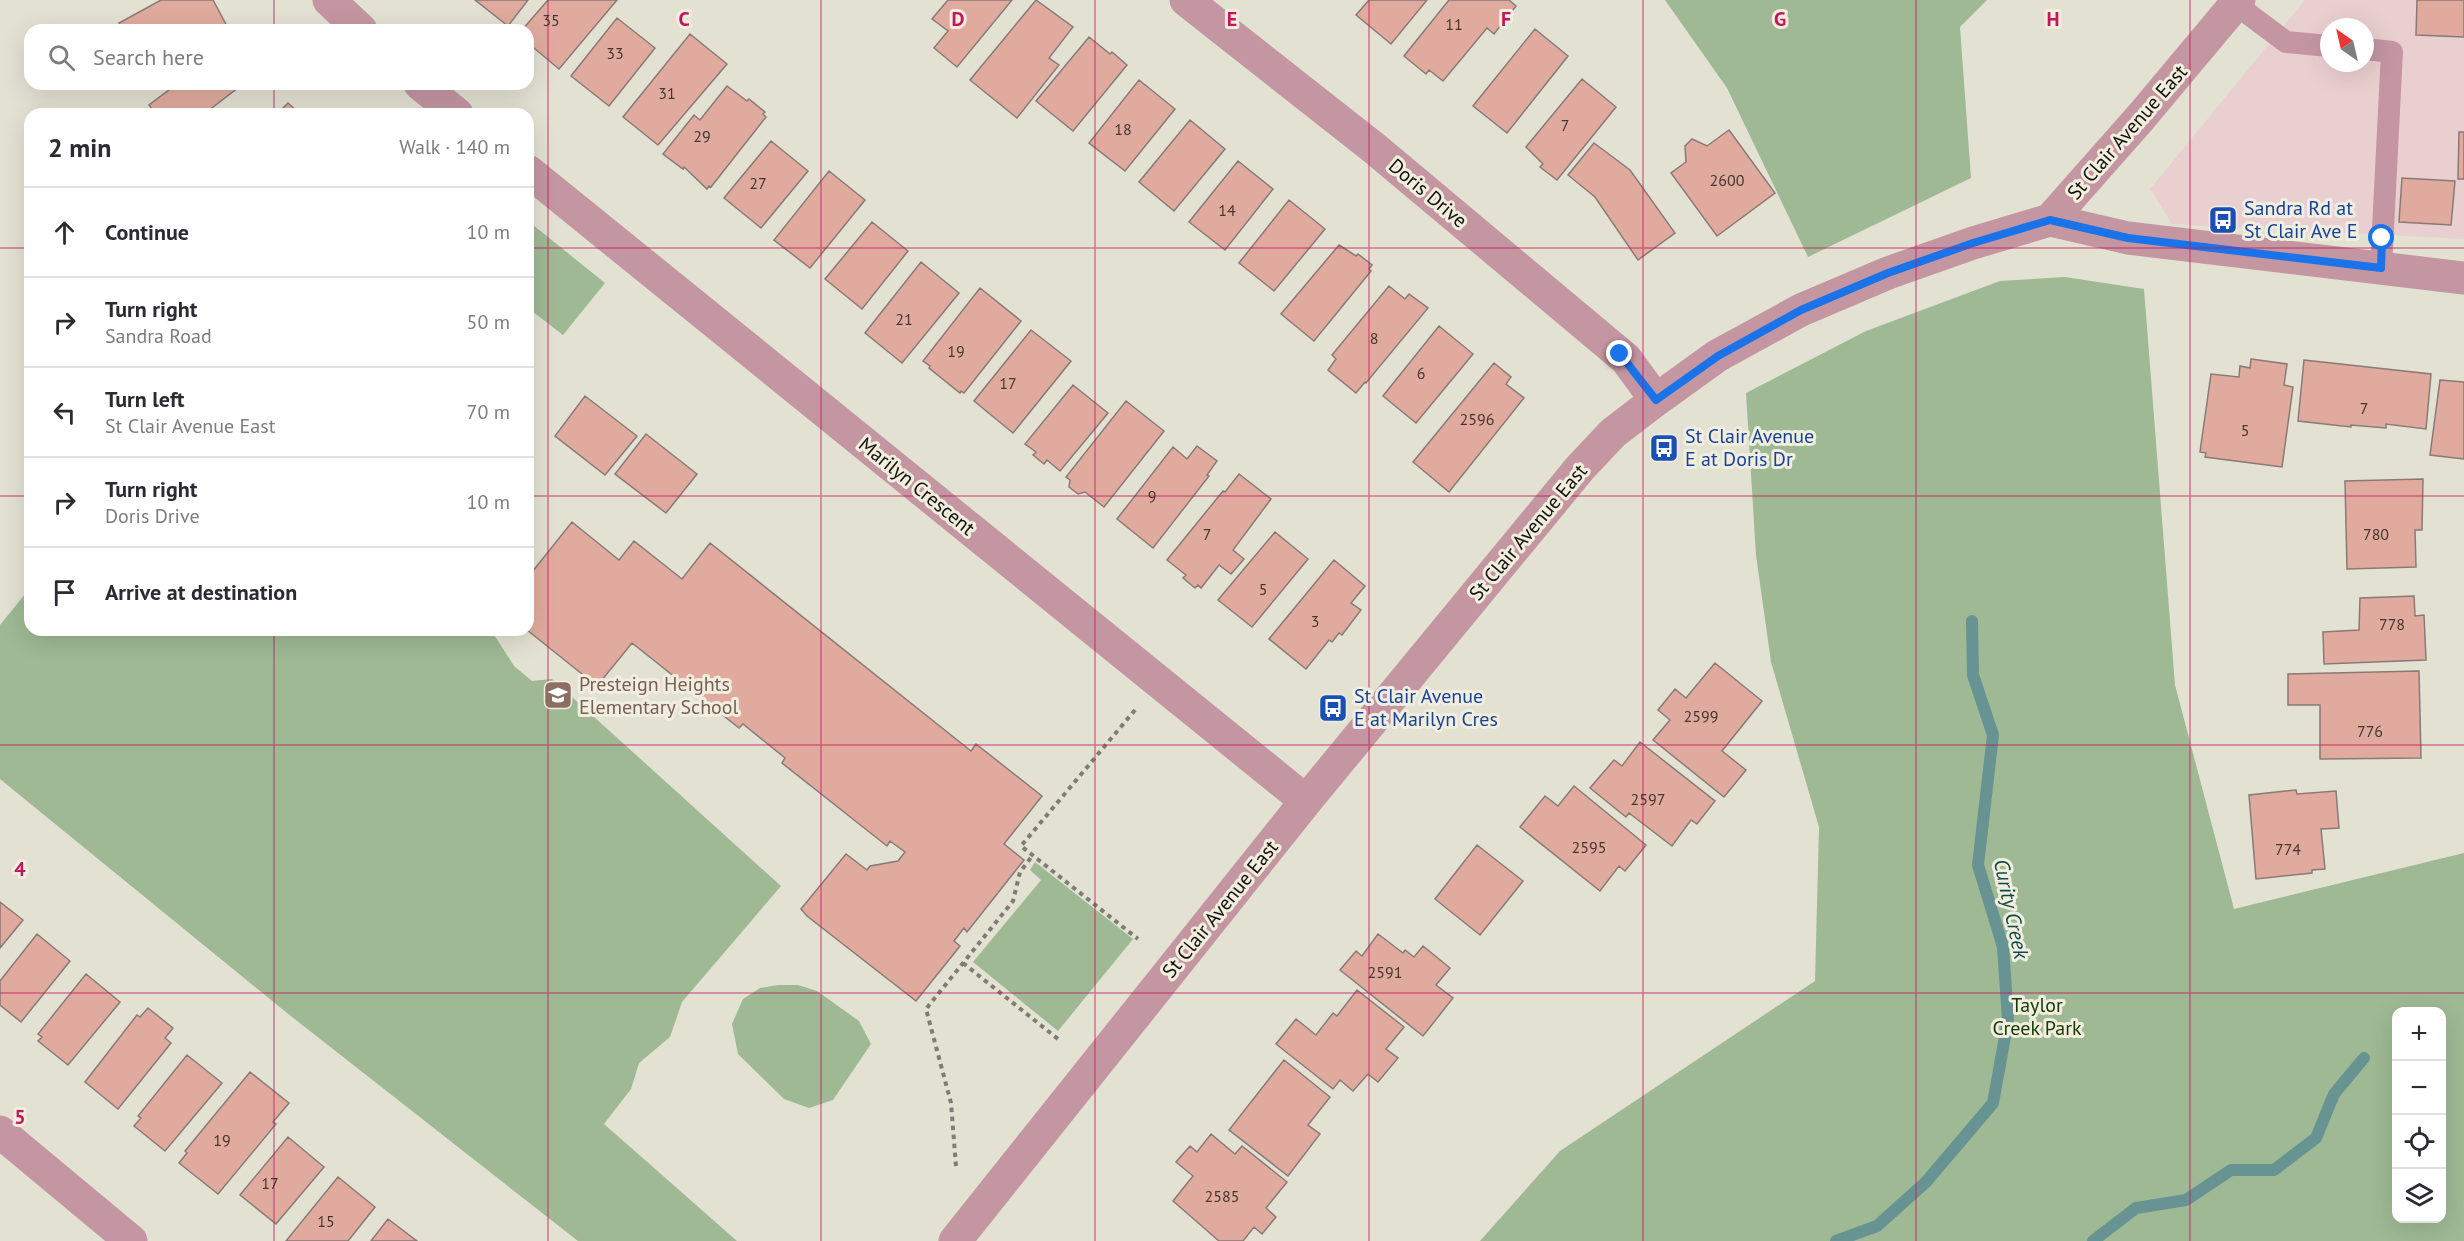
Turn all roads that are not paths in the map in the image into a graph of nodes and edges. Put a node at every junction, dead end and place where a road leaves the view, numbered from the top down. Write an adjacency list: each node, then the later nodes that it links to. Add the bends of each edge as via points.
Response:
1 (329, 0): 4 (street)
2 (1186, 0): 13 (street, Doris Drive, via 1374,148 1626,359)
3 (2237, 2): 5 (lane, via 2286,42); 10 (street, St Clair Avenue East)
4 (355, 24)
5 (2320, 45)
6 (2374, 51): 11 (lane, via 2392,52)
7 (427, 90): 8 (street)
8 (450, 108)
9 (534, 176): 14 (street, Marilyn Crescent)
10 (2050, 220): 11 (street, via 2128,238); 13 (street, St Clair Avenue East, via 1898,269 1801,310 1718,356)
11 (2381, 268): 12 (street)
12 (2464, 278)
13 (1656, 400): 14 (street, St Clair Avenue East, via 1613,433 1580,468)
14 (1306, 801): 17 (street, St Clair Avenue East)
15 (0, 1132): 16 (street)
16 (131, 1241)
17 (955, 1241)

